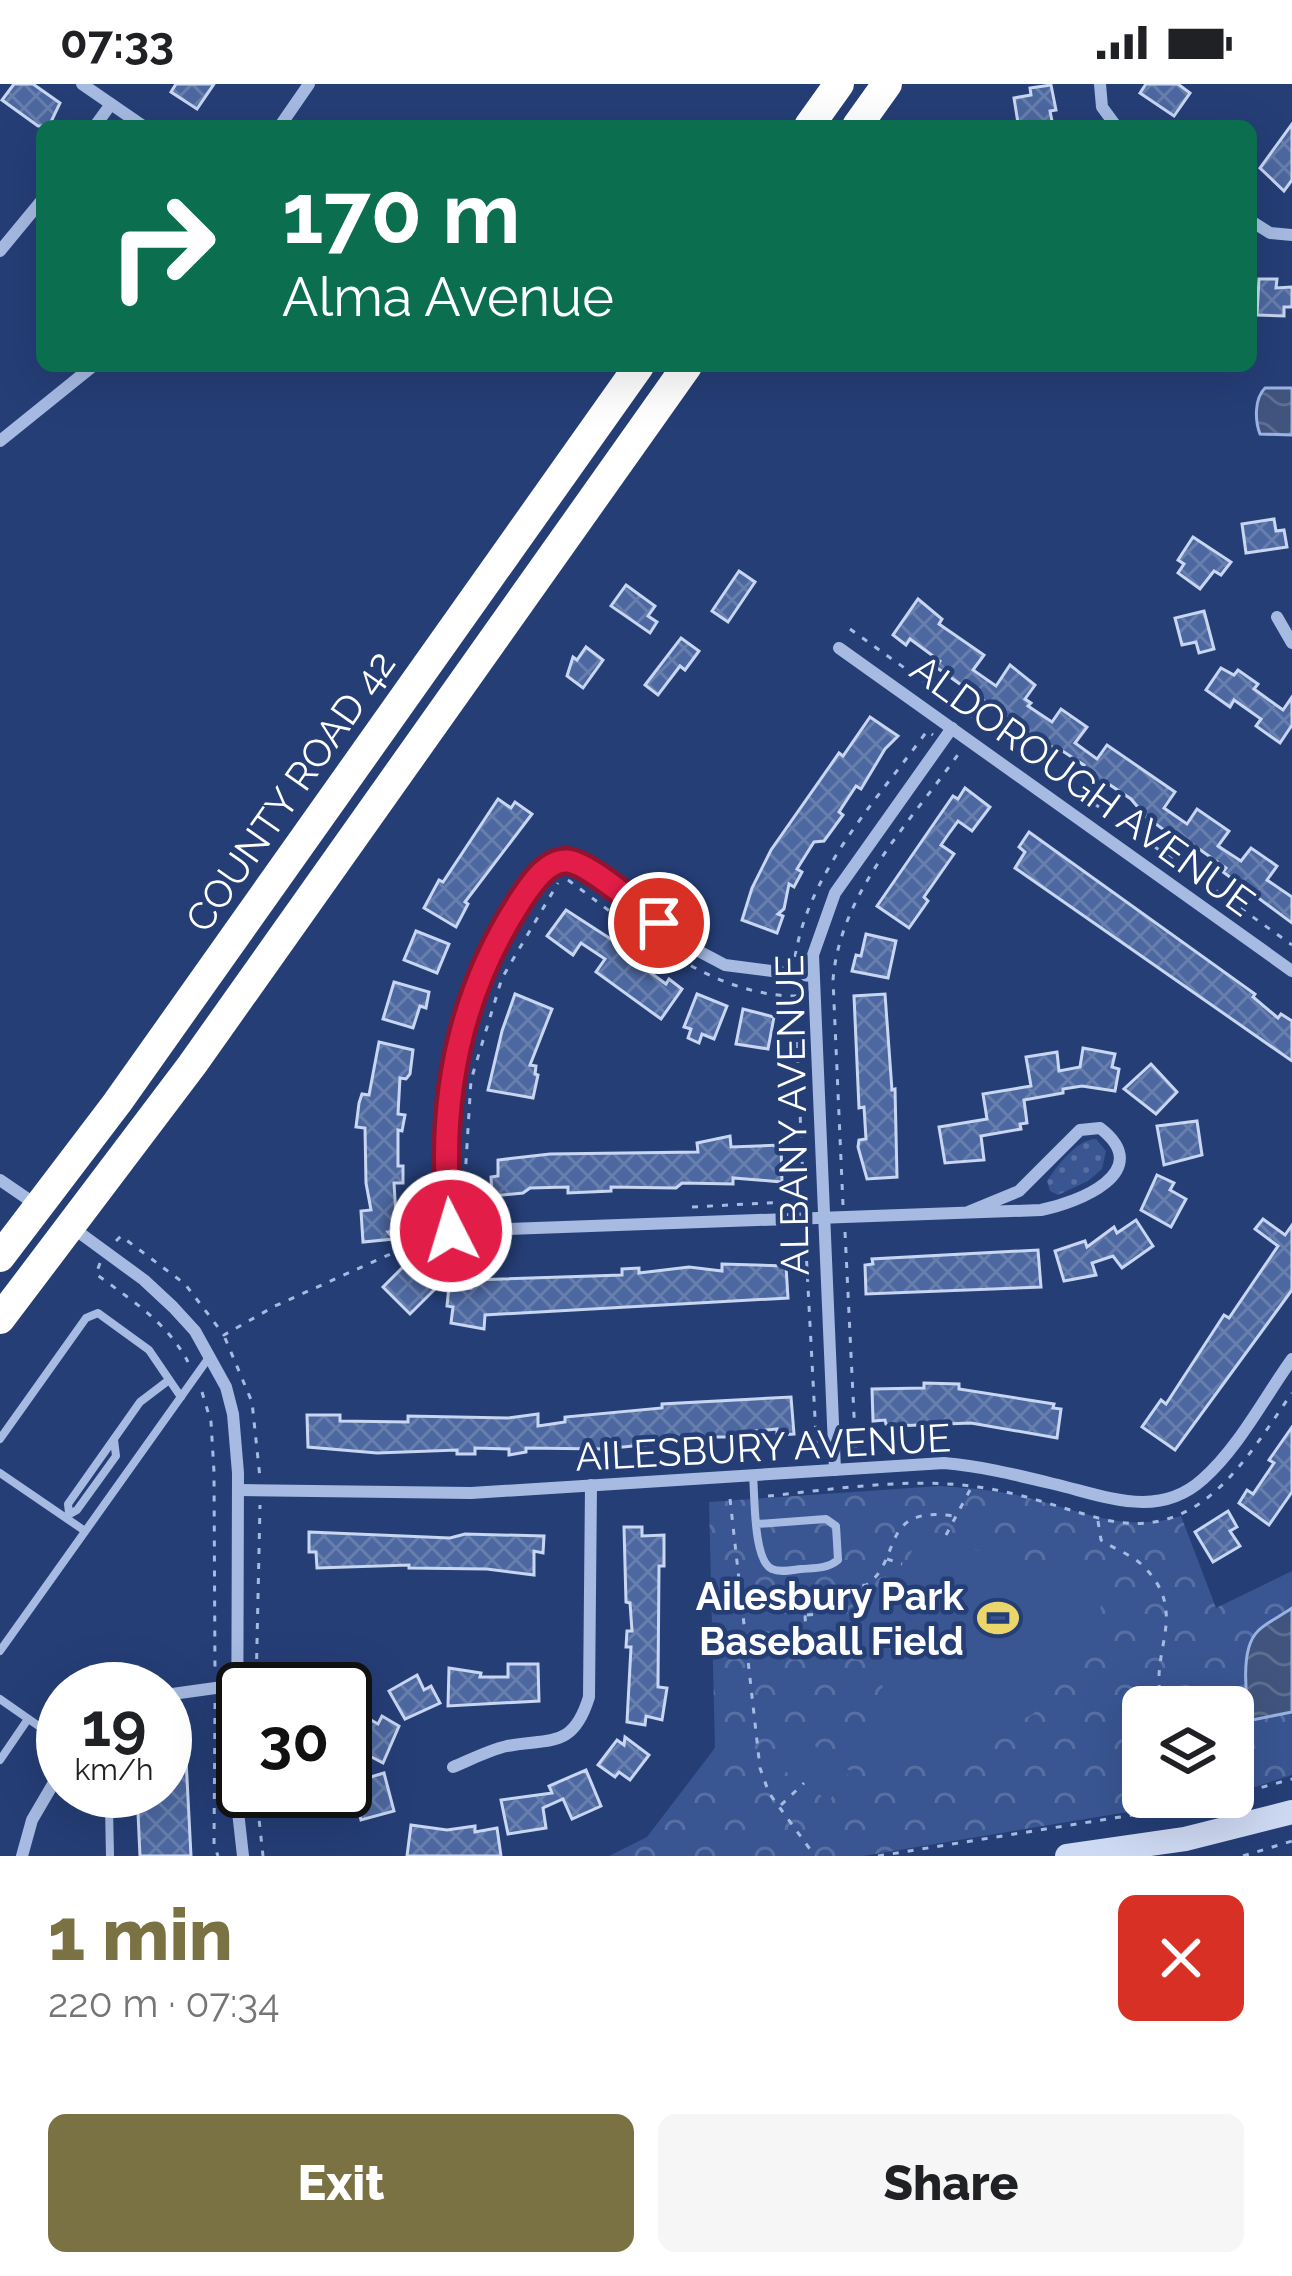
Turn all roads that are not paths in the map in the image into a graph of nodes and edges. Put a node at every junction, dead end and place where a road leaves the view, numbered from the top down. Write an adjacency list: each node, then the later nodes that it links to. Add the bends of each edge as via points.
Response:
1 (82, 84): 6 (street)
2 (308, 84): 9 (street)
3 (838, 84): 10 (highway)
4 (886, 84): 11 (highway)
5 (1100, 84): 12 (street)
6 (111, 104): 7 (street); 8 (street)
7 (99, 120)
8 (134, 120)
9 (284, 120)
10 (813, 120)
11 (861, 120)
12 (1112, 120)
13 (36, 207): 16 (street)
14 (1257, 225): 15 (street)
15 (1292, 236)
16 (0, 251)
17 (86, 372): 20 (street)
18 (635, 372): 21 (highway, COUNTY ROAD 42)
19 (683, 372): 22 (highway, COUNTY ROAD 42)
20 (0, 441)
21 (503, 558): 22 (highway); 27 (highway, COUNTY ROAD 42)
22 (535, 581): 34 (highway, COUNTY ROAD 42)
23 (1277, 617): 24 (street)
24 (1292, 643)
25 (839, 648): 26 (street, ALDOROUGH AVENUE)
26 (952, 728): 28 (street, ALDOROUGH AVENUE); 29 (street, ALBANY AVENUE, via 835,893)
27 (262, 898): 31 (highway, COUNTY ROAD 42); 34 (highway, via 207,1012 63,1210)
28 (1292, 971)
29 (811, 976): 33 (street, ALBANY AVENUE); 33 (street, via 724,965 578,864 549,866 515,908 470,1002 447,1105 446,1185 451,1231)
30 (0, 1180): 31 (street)
31 (38, 1207): 35 (highway, COUNTY ROAD 42)
32 (968, 1212): 32 (street, via 1079,1200 1114,1173 1117,1145 1100,1128 1080,1130 1019,1191); 33 (street)
33 (823, 1220): 42 (street, ALBANY AVENUE)
34 (72, 1227): 36 (highway); 37 (street, via 173,1307)
35 (0, 1257)
36 (0, 1319)
37 (210, 1356): 40 (lane); 46 (street, via 233,1414)
38 (1292, 1359): 42 (street, AILESBURY AVENUE, via 1215,1467 1172,1498 1106,1499 944,1463)
39 (169, 1380): 40 (lane); 41 (lane, via 149,1350 98,1312); 47 (lane, via 140,1402 68,1504)
40 (181, 1397): 49 (lane)
41 (0, 1439)
42 (835, 1470): 44 (street, AILESBURY AVENUE)
43 (0, 1473): 47 (lane)
44 (753, 1476): 45 (street, AILESBURY AVENUE); 48 (lane)
45 (591, 1485): 46 (street, AILESBURY AVENUE, via 471,1493); 56 (street, via 584,1715 560,1740 506,1746)
46 (238, 1490): 51 (street)
47 (68, 1516): 49 (lane)
48 (757, 1524): 48 (lane, via 826,1519 836,1526 838,1560 772,1569 761,1558)
49 (85, 1532): 50 (lane)
50 (0, 1651)
51 (237, 1662)
52 (0, 1700): 53 (lane)
53 (28, 1719): 54 (lane); 55 (lane)
54 (36, 1724)
55 (0, 1760)
56 (453, 1767)
57 (1292, 1812): 64 (street, via 1185,1839)
58 (36, 1813): 61 (street)
59 (110, 1818): 62 (lane)
60 (239, 1818): 63 (street)
61 (22, 1856)
62 (110, 1856)
63 (243, 1856)
64 (1066, 1856)

